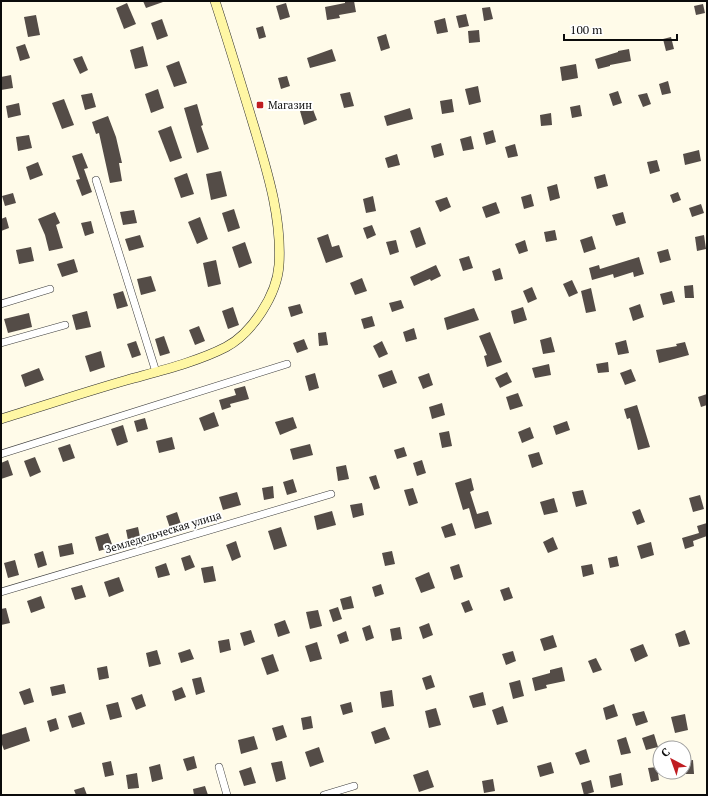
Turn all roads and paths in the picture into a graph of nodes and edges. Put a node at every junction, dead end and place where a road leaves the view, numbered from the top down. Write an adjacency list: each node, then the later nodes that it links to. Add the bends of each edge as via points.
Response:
1 (215, 1): 8 (main road, via 270,181 279,231 279,267 268,300 248,331 227,347)
2 (96, 180): 8 (street)
3 (50, 289): 4 (street)
4 (1, 304)
5 (65, 325): 6 (street)
6 (1, 343)
7 (287, 364): 10 (street)
8 (156, 372): 9 (main road)
9 (1, 419)
10 (1, 454)
11 (331, 494): 12 (street, Земледельческая улица)
12 (1, 592)
13 (219, 767): 15 (street)
14 (354, 786): 16 (street)
15 (227, 795)
16 (324, 795)

